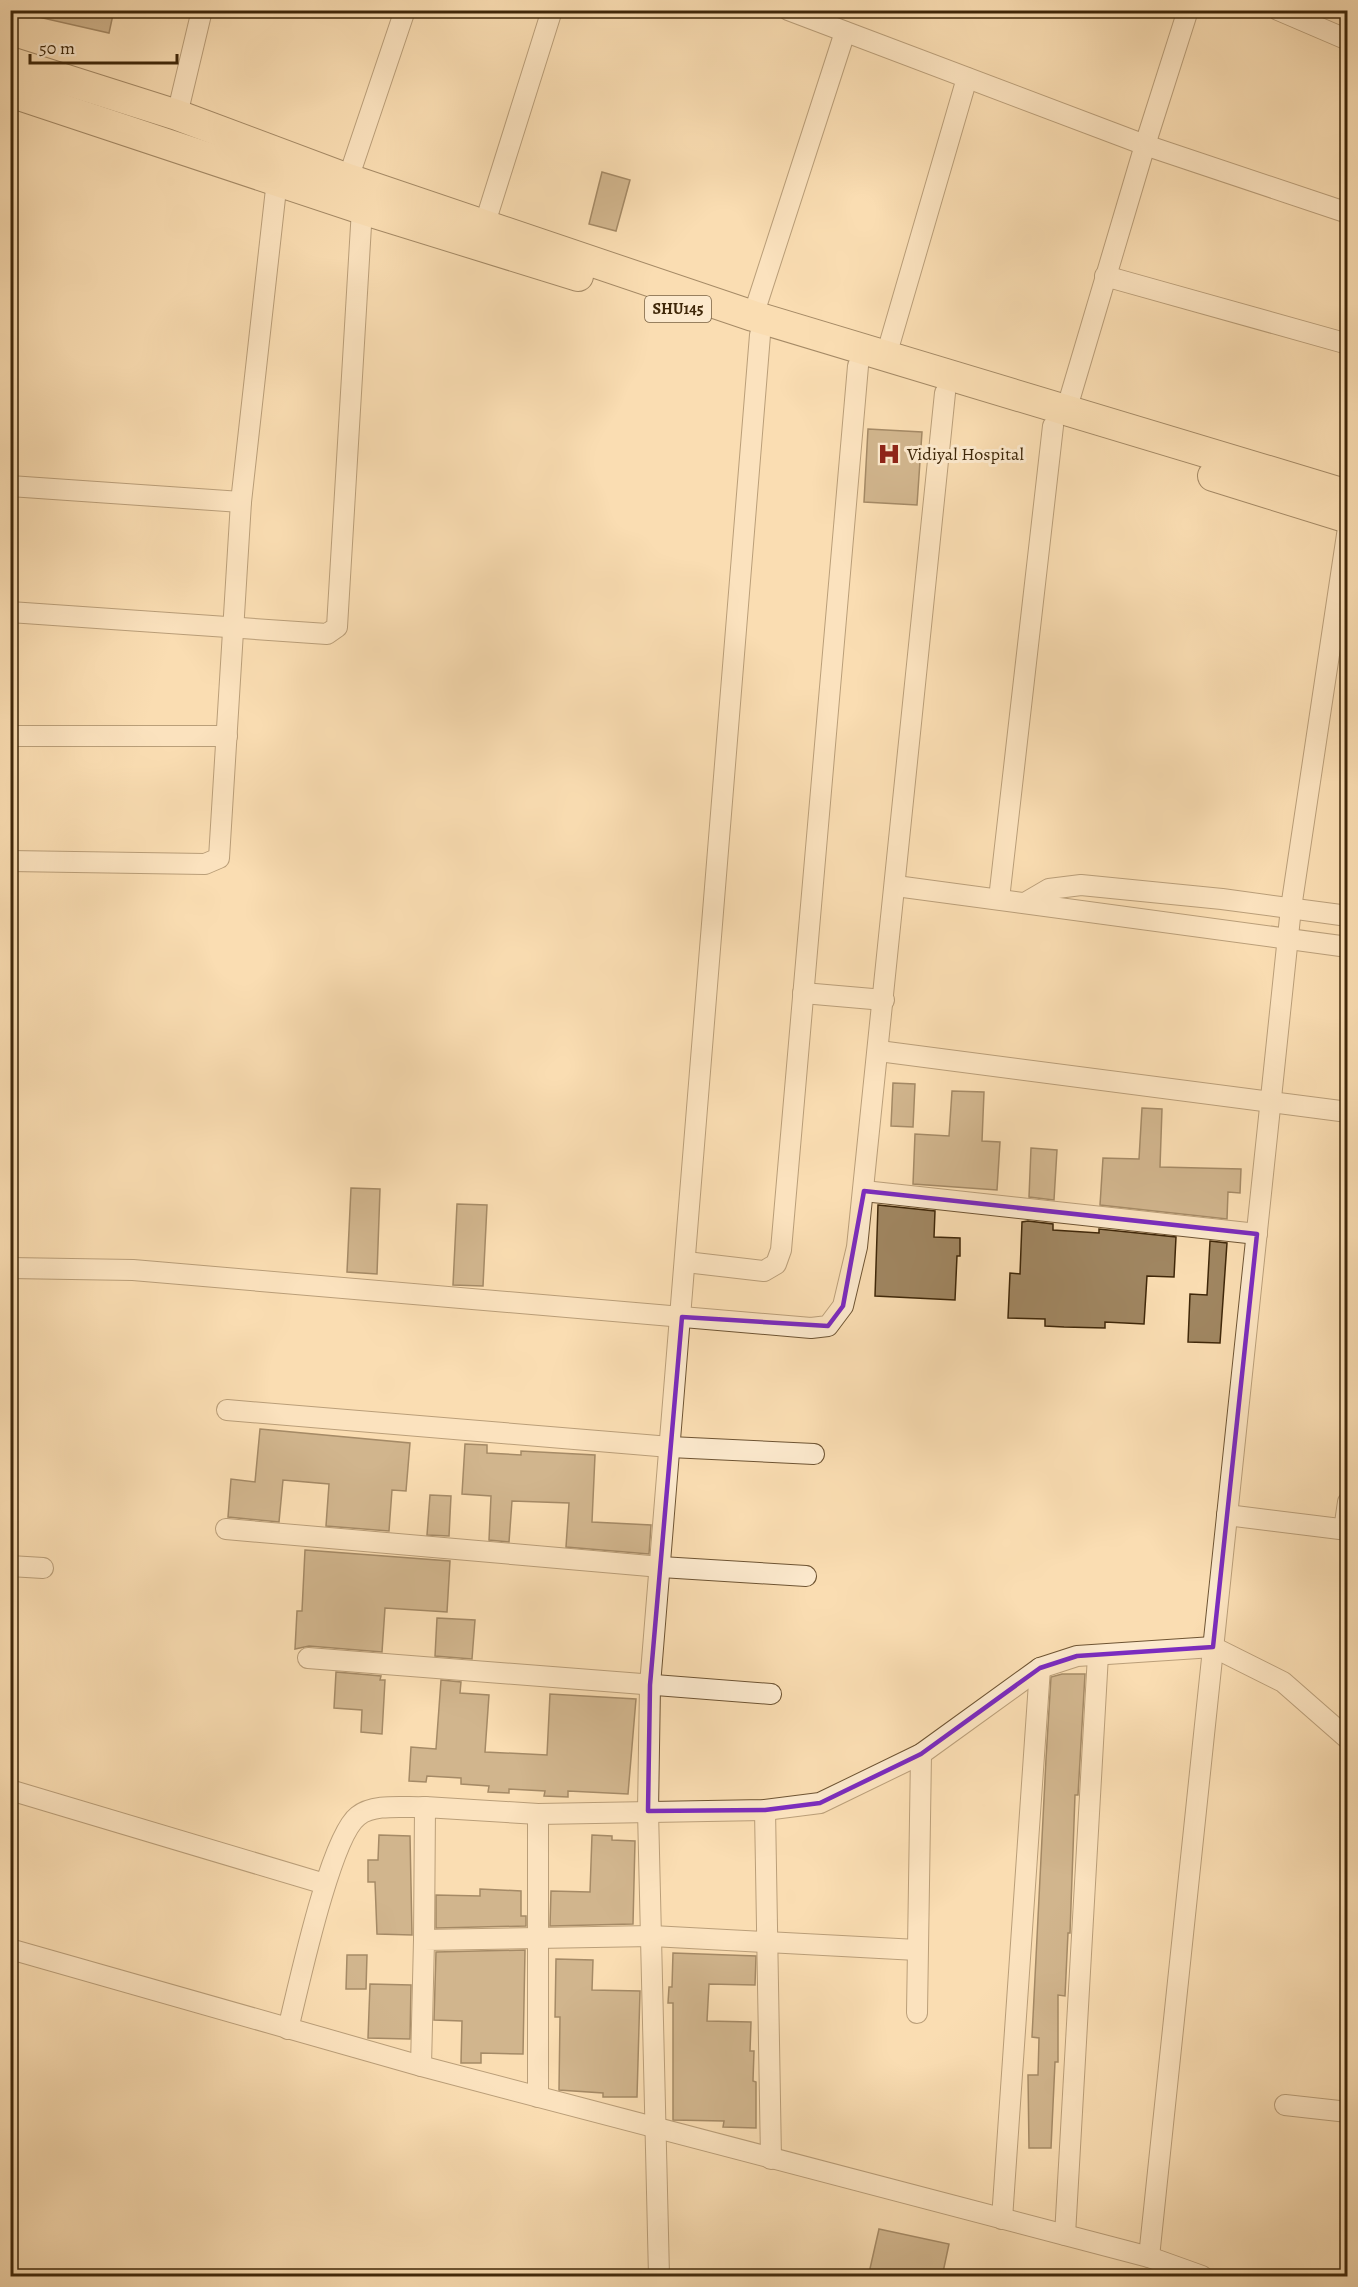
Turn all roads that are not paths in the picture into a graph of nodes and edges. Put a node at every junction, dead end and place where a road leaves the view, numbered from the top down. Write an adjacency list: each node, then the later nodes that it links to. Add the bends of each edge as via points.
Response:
1 (202, 10): 12 (street)
2 (405, 10): 14 (street)
3 (552, 10): 18 (street)
4 (788, 10): 7 (street)
5 (1278, 10): 8 (street)
6 (1183, 12): 13 (street)
7 (845, 32): 10 (street); 20 (street)
8 (1347, 40)
9 (10, 62): 12 (main road)
10 (967, 78): 13 (street); 22 (street)
11 (10, 92): 15 (main road, SHU145)
12 (177, 116): 14 (main road)
13 (1145, 145): 17 (street); 19 (street)
14 (348, 179): 18 (main road)
15 (277, 180): 16 (main road, SHU145); 28 (street)
16 (362, 209): 20 (main road, SHU145); 32 (street, via 337,627 327,634)
17 (1347, 213)
18 (485, 223): 20 (main road)
19 (1105, 276): 21 (street); 25 (street)
20 (757, 326): 22 (main road); 23 (main road, SHU145); 50 (street)
21 (1347, 344)
22 (886, 356): 25 (main road)
23 (858, 366): 24 (main road, SHU145); 43 (street)
24 (945, 393): 25 (main road, SHU145); 36 (street)
25 (1059, 418): 27 (main road); 29 (main road, SHU145); 37 (street)
26 (10, 486): 28 (street)
27 (1347, 495)
28 (241, 502): 32 (street)
29 (1347, 518)
30 (1347, 528): 39 (street)
31 (10, 612): 32 (street)
32 (234, 626): 34 (street)
33 (10, 735): 34 (street)
34 (227, 736): 35 (street, via 219,858 214,862)
35 (10, 861)
36 (896, 886): 37 (street); 44 (street)
37 (999, 899): 38 (street)
38 (1025, 903): 39 (street, via 1049,889 1081,885); 41 (street)
39 (1291, 909): 40 (street); 41 (street)
40 (1347, 916)
41 (1288, 938): 42 (street); 46 (street)
42 (1347, 947)
43 (803, 993): 44 (street); 50 (street, via 776,1264 764,1271)
44 (884, 1000): 45 (street)
45 (879, 1051): 46 (street); 48 (street)
46 (1270, 1103): 47 (street); 49 (street)
47 (1347, 1112)
48 (864, 1191): 49 (street); 52 (street, via 858,1247 843,1306 828,1326 811,1328)
49 (1257, 1234): 57 (street)
50 (686, 1262): 52 (street)
51 (10, 1268): 52 (street, via 133,1270)
52 (682, 1317): 54 (street)
53 (226, 1410): 54 (street)
54 (670, 1447): 55 (street); 61 (street)
55 (814, 1454)
56 (1347, 1502): 59 (street)
57 (1227, 1515): 59 (street); 64 (street)
58 (226, 1529): 61 (street)
59 (1346, 1530)
60 (10, 1566): 62 (street)
61 (661, 1567): 63 (street); 68 (street)
62 (43, 1568)
63 (806, 1576)
64 (1213, 1647): 65 (street); 70 (street, via 1283,1682); 94 (street)
65 (1098, 1655): 67 (street, via 1077,1656); 93 (street)
66 (308, 1658): 68 (street)
67 (1040, 1668): 71 (street); 92 (street)
68 (650, 1685): 69 (street); 75 (street)
69 (771, 1694)
70 (1347, 1739)
71 (921, 1754): 74 (street, via 820,1803); 83 (street)
72 (10, 1790): 77 (street)
73 (425, 1807): 76 (street); 77 (street, via 369,1810 358,1815 351,1822); 80 (street)
74 (765, 1810): 75 (street); 81 (street)
75 (648, 1811): 76 (street); 78 (street)
76 (538, 1814): 79 (street)
77 (325, 1884): 85 (street)
78 (652, 1936): 79 (street); 81 (street); 90 (street)
79 (537, 1938): 80 (street); 87 (street)
80 (423, 1940): 86 (street)
81 (767, 1941): 83 (street); 91 (street)
82 (10, 1949): 85 (street)
83 (918, 1950): 84 (street)
84 (916, 2013)
85 (288, 2029): 86 (street)
86 (421, 2066): 87 (street)
87 (538, 2097): 90 (street)
88 (1285, 2105): 89 (street)
89 (1347, 2112)
90 (657, 2130): 91 (street); 96 (street)
91 (771, 2159): 92 (street)
92 (1002, 2219): 93 (street)
93 (1065, 2235): 94 (street)
94 (1149, 2257): 95 (street)
95 (1171, 2271): 97 (street)
96 (659, 2277)
97 (1202, 2277)

